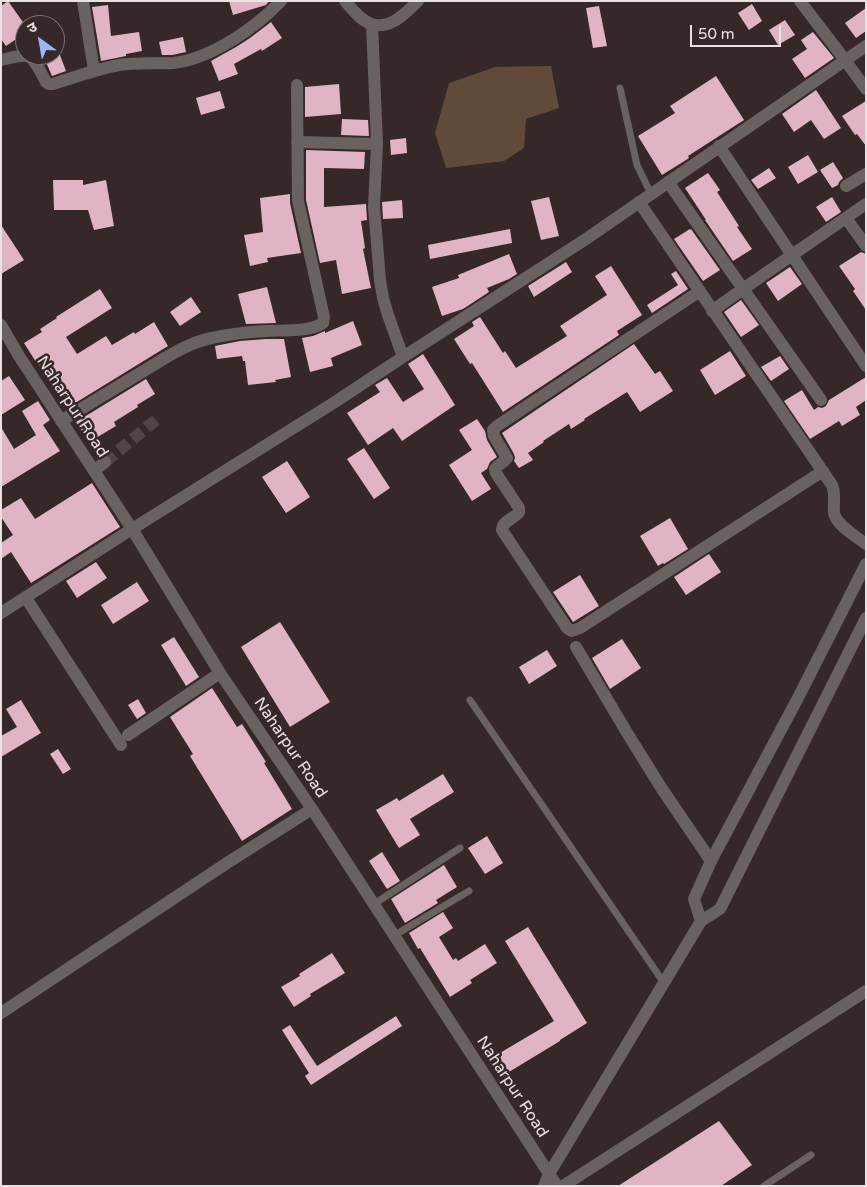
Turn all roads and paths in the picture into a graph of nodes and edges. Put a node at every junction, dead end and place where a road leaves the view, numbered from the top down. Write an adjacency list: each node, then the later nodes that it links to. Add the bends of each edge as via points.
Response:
1 (83, 1): 10 (street)
2 (281, 1): 10 (street, via 240,35 202,56 172,63 120,65)
3 (344, 1): 6 (street)
4 (418, 1): 6 (street, via 395,21)
5 (800, 1): 9 (street)
6 (372, 24): 15 (street)
7 (866, 46): 9 (street)
8 (1, 60): 10 (street, via 28,55 49,84)
9 (845, 60): 13 (street); 16 (street)
10 (94, 72)
11 (297, 85): 14 (street)
12 (620, 88): 20 (lane, via 638,165)
13 (866, 89)
14 (297, 142): 15 (street); 33 (street, via 299,209 323,322 304,329 202,340 178,350)
15 (377, 144): 30 (street, via 374,207 382,298)
16 (718, 146): 18 (street); 25 (street)
17 (866, 174): 19 (street)
18 (668, 182): 20 (street); 26 (street)
19 (846, 186)
20 (651, 194): 21 (street)
21 (639, 202): 27 (street); 30 (street)
22 (866, 204): 23 (street)
23 (846, 218): 24 (street); 25 (street)
24 (866, 246)
25 (792, 255): 26 (street); 31 (street)
26 (743, 289): 28 (street); 32 (street)
27 (700, 291): 28 (street); 36 (street, via 493,430 507,456 494,469 519,508 517,515 504,524 502,530 567,628 572,631 580,628)
28 (712, 311): 36 (street)
29 (1, 325): 33 (street, Naharpur Road)
30 (403, 357): 37 (street)
31 (866, 366)
32 (821, 400)
33 (61, 421): 35 (street, Naharpur Road)
34 (105, 462): 35 (street)
35 (94, 471): 37 (street, Naharpur Road)
36 (823, 471): 38 (street, via 834,490 836,519)
37 (132, 529): 40 (street); 44 (street, Naharpur Road)
38 (866, 544)
39 (866, 564): 48 (street)
40 (26, 598): 41 (street); 44 (street, via 125,740)
41 (1, 613)
42 (866, 618): 51 (street, via 720,909)
43 (576, 647): 48 (street, via 662,789)
44 (220, 673): 46 (street, Naharpur Road)
45 (470, 700): 53 (lane)
46 (312, 809): 50 (street, Naharpur Road); 55 (street)
47 (460, 848): 50 (lane)
48 (711, 861): 51 (street, via 694,899)
49 (469, 891): 52 (lane)
50 (374, 904): 52 (street, Naharpur Road)
51 (700, 921): 53 (street)
52 (395, 935): 57 (street, Naharpur Road)
53 (664, 983): 57 (street)
54 (866, 991): 59 (street)
55 (1, 1013)
56 (811, 1156): 60 (lane)
57 (547, 1180): 58 (street, Naharpur Road)
58 (557, 1186)
59 (563, 1186)
60 (764, 1186)

